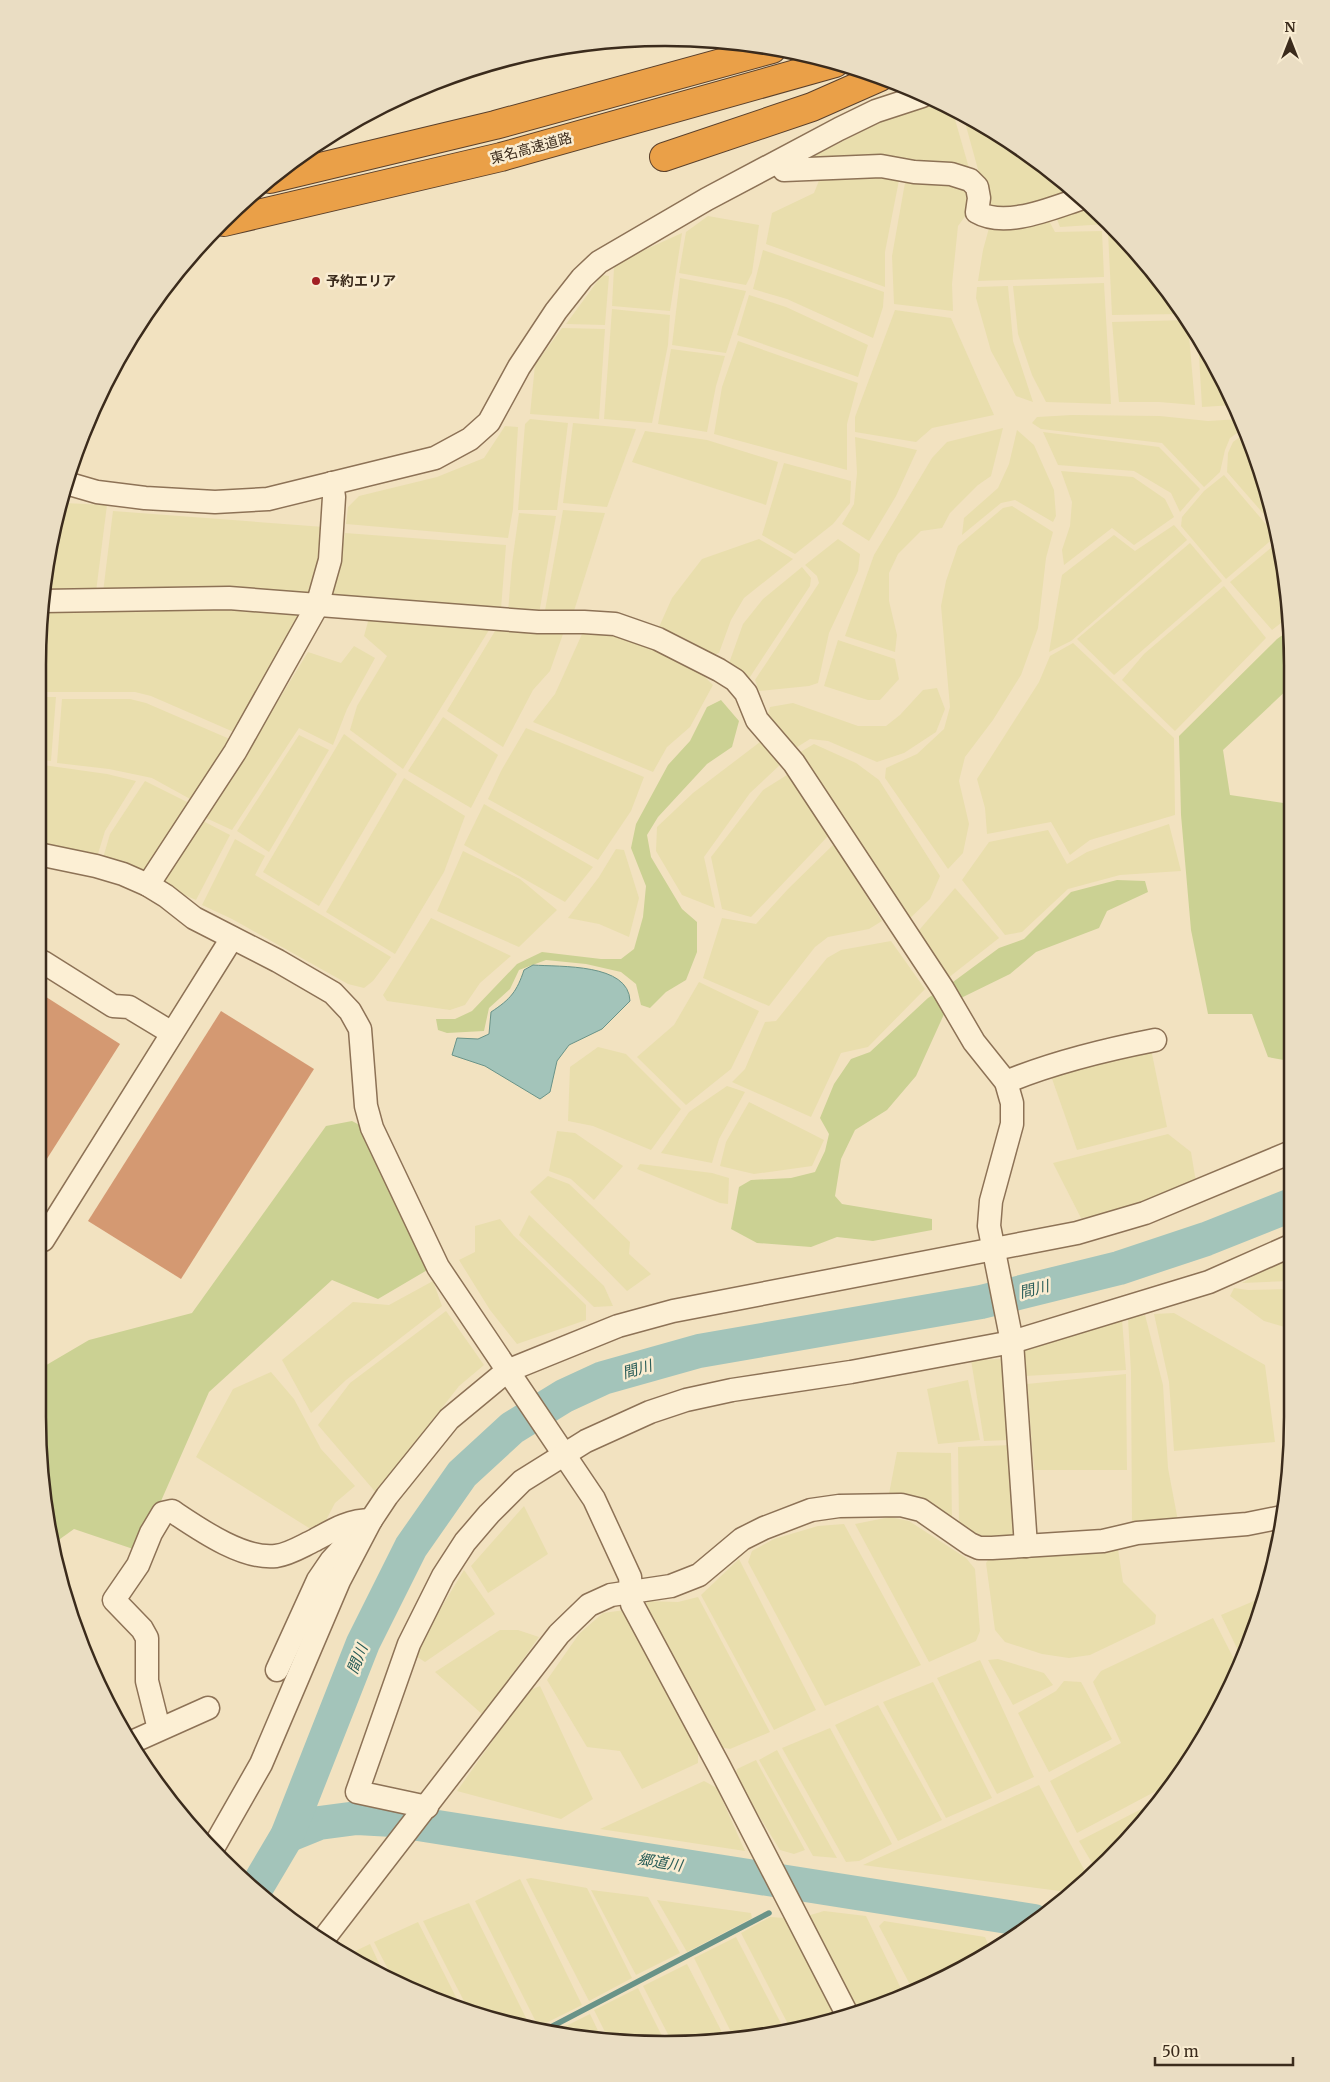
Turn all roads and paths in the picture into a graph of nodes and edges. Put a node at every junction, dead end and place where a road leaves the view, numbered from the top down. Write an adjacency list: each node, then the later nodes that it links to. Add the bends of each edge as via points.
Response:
1 (756, 53): 7 (highway, via 495,125)
2 (823, 66): 9 (highway, 東名高速道路, via 502,156)
3 (875, 94): 4 (street); 5 (highway, via 812,107); 6 (street)
4 (907, 95)
5 (664, 157)
6 (778, 162): 8 (street, via 784,170 881,166 951,174 970,180 977,187 977,212 984,216 1025,216); 10 (street, via 599,262 556,310 489,422 470,438 435,458)
7 (287, 175)
8 (1074, 201)
9 (236, 219)
10 (332, 483): 11 (street, via 268,499 215,502 145,498 97,492); 13 (street, via 330,560)
11 (73, 485)
12 (50, 601): 13 (street, via 229,598)
13 (317, 606): 15 (street, via 235,752); 20 (street, via 538,622 615,624 658,640 734,680 746,693 757,720 794,763 943,989 974,1042)
14 (46, 856): 15 (street, via 96,866)
15 (148, 885): 16 (street, via 194,918)
16 (232, 938): 18 (street); 26 (street, via 333,992 350,1011 360,1029 366,1106 372,1128 438,1267)
17 (46, 964): 18 (street, via 113,1006 128,1007)
18 (172, 1033): 22 (street)
19 (1155, 1040): 20 (street, via 1105,1050)
20 (1006, 1082): 24 (street, via 1012,1103 1012,1124 990,1201 989,1226)
21 (1284, 1155): 24 (street, via 1144,1213)
22 (46, 1235)
23 (1284, 1249): 25 (street, via 1209,1282)
24 (994, 1254): 25 (street); 26 (street, via 673,1311 618,1326)
25 (1012, 1338): 27 (street, via 851,1372 686,1400); 30 (street)
26 (509, 1374): 27 (street); 29 (street, via 486,1387 449,1419)
27 (560, 1451): 31 (street, via 594,1499 630,1577); 36 (street, via 522,1481 465,1542 443,1576 409,1644 357,1792)
28 (1275, 1518): 30 (street, via 1247,1524 1138,1533 1103,1541)
29 (366, 1520): 32 (street, via 318,1580); 34 (street, via 349,1522 290,1553 275,1556 254,1554 207,1534 172,1511 163,1513 138,1565 114,1600 147,1638 147,1681); 37 (street, via 261,1764)
30 (1026, 1546): 31 (street, via 979,1548 921,1510 901,1505 839,1506 811,1510 764,1528 742,1540 699,1575 671,1586)
31 (631, 1591): 36 (street, via 610,1595 589,1605 559,1634); 39 (street, via 632,1604)
32 (277, 1670)
33 (208, 1708): 34 (street)
34 (159, 1729): 35 (street)
35 (137, 1739)
36 (426, 1808): 38 (street)
37 (216, 1843)
38 (327, 1935)
39 (844, 2009)

